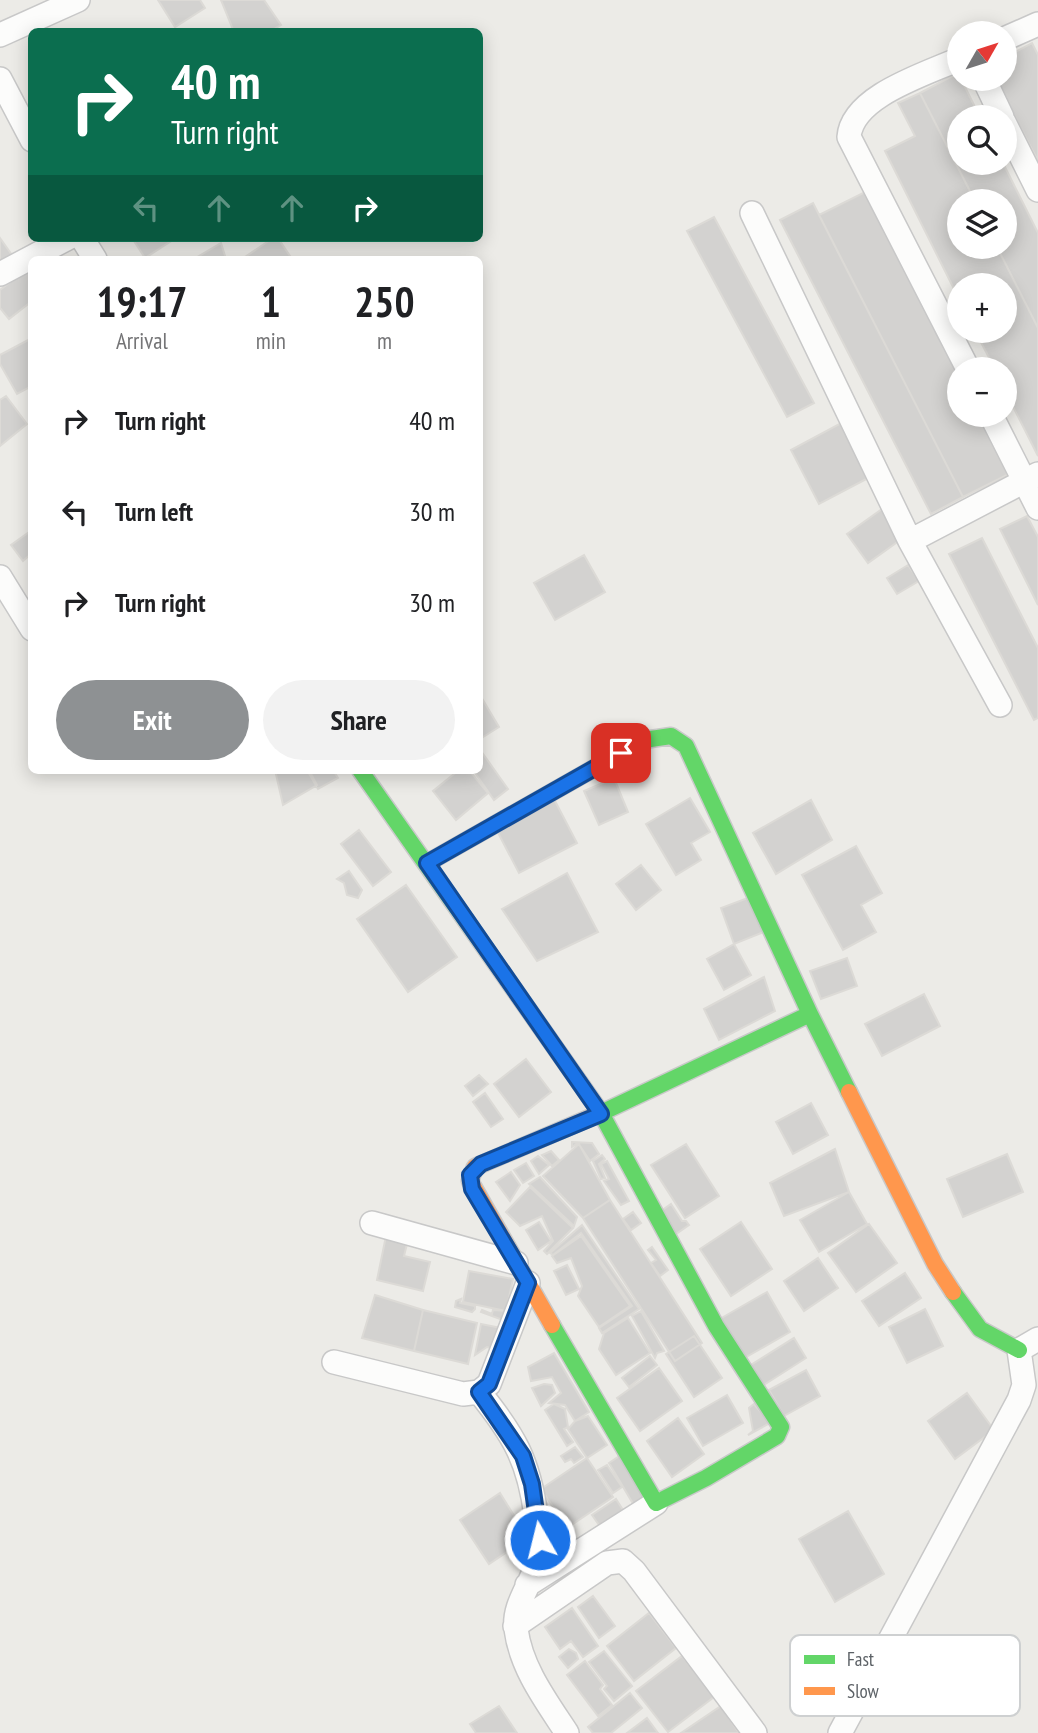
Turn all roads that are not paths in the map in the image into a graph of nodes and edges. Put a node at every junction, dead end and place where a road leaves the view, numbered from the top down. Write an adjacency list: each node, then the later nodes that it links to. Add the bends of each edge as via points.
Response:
1 (78, 0): 4 (street)
2 (1038, 24): 3 (street)
3 (1017, 33)
4 (0, 35)
5 (947, 65): 15 (street, via 862,109 850,124 849,137)
6 (0, 79): 7 (street)
7 (28, 132)
8 (1017, 147): 9 (street)
9 (1038, 190)
10 (752, 213): 19 (street)
11 (60, 242): 12 (street)
12 (34, 256)
13 (28, 259): 14 (street)
14 (0, 274)
15 (962, 357)
16 (999, 427): 17 (street)
17 (1031, 477): 18 (street); 19 (street)
18 (1038, 508)
19 (910, 541): 22 (street)
20 (0, 577): 21 (street)
21 (28, 622)
22 (1000, 705)
23 (363, 774): 24 (street)
24 (427, 863): 25 (street, via 644,740 663,734 675,736 686,746); 26 (street)
25 (810, 1014): 26 (street); 30 (street, via 935,1264 963,1308 981,1329)
26 (601, 1114): 28 (street, via 481,1164 470,1175 472,1189); 33 (street, via 716,1326 780,1427 777,1436)
27 (372, 1223): 28 (street)
28 (516, 1263): 29 (street)
29 (528, 1283): 32 (street, via 489,1384); 33 (street)
30 (1028, 1345): 36 (street, via 1019,1400)
31 (334, 1362): 32 (street, via 463,1394)
32 (479, 1392): 34 (street, via 523,1456 532,1484 540,1540 537,1564)
33 (656, 1503): 34 (street)
34 (527, 1585): 35 (street)
35 (515, 1626): 38 (street, via 540,1692); 39 (street, via 607,1563 623,1561)
36 (893, 1635)
37 (849, 1716): 40 (street)
38 (567, 1733)
39 (755, 1733)
40 (840, 1733)

